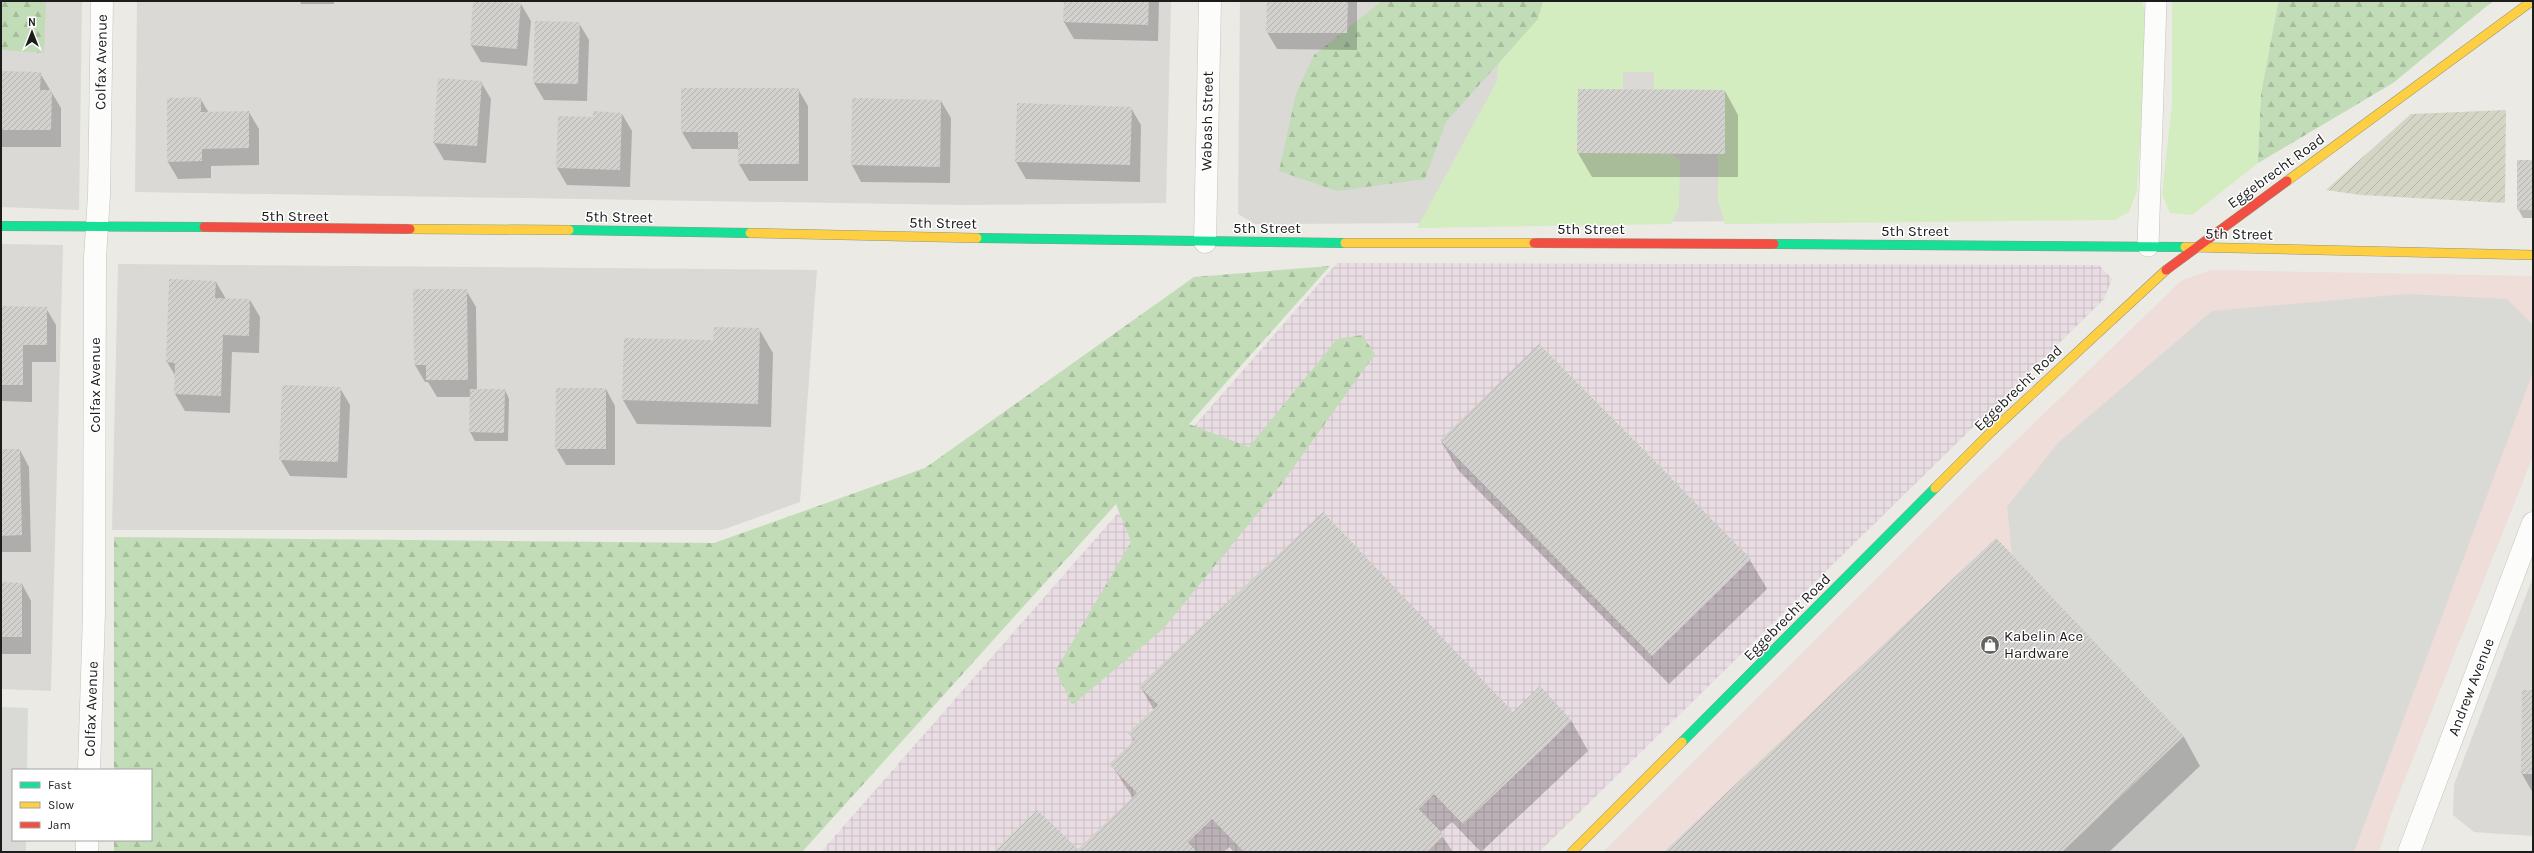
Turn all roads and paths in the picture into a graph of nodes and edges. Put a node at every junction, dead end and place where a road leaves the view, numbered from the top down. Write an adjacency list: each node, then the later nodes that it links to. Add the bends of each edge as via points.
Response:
1 (102, 1): 6 (street, Colfax Avenue)
2 (1210, 1): 7 (street, Wabash Street)
3 (2156, 1): 8 (lane)
4 (2532, 1): 9 (street, Eggebrecht Road)
5 (1, 226): 6 (street, 5th Street)
6 (97, 228): 7 (street, 5th Street, via 578,230); 12 (street, Colfax Avenue, via 94,613)
7 (1205, 242): 8 (street, 5th Street)
8 (2148, 246): 9 (street, 5th Street)
9 (2197, 246): 10 (street, 5th Street); 15 (street, Eggebrecht Road, via 2156,277 1991,432)
10 (2533, 255)
11 (2533, 523): 16 (street, Andrew Avenue)
12 (89, 769)
13 (87, 841): 14 (street)
14 (87, 852)
15 (1572, 852)
16 (2409, 852)

